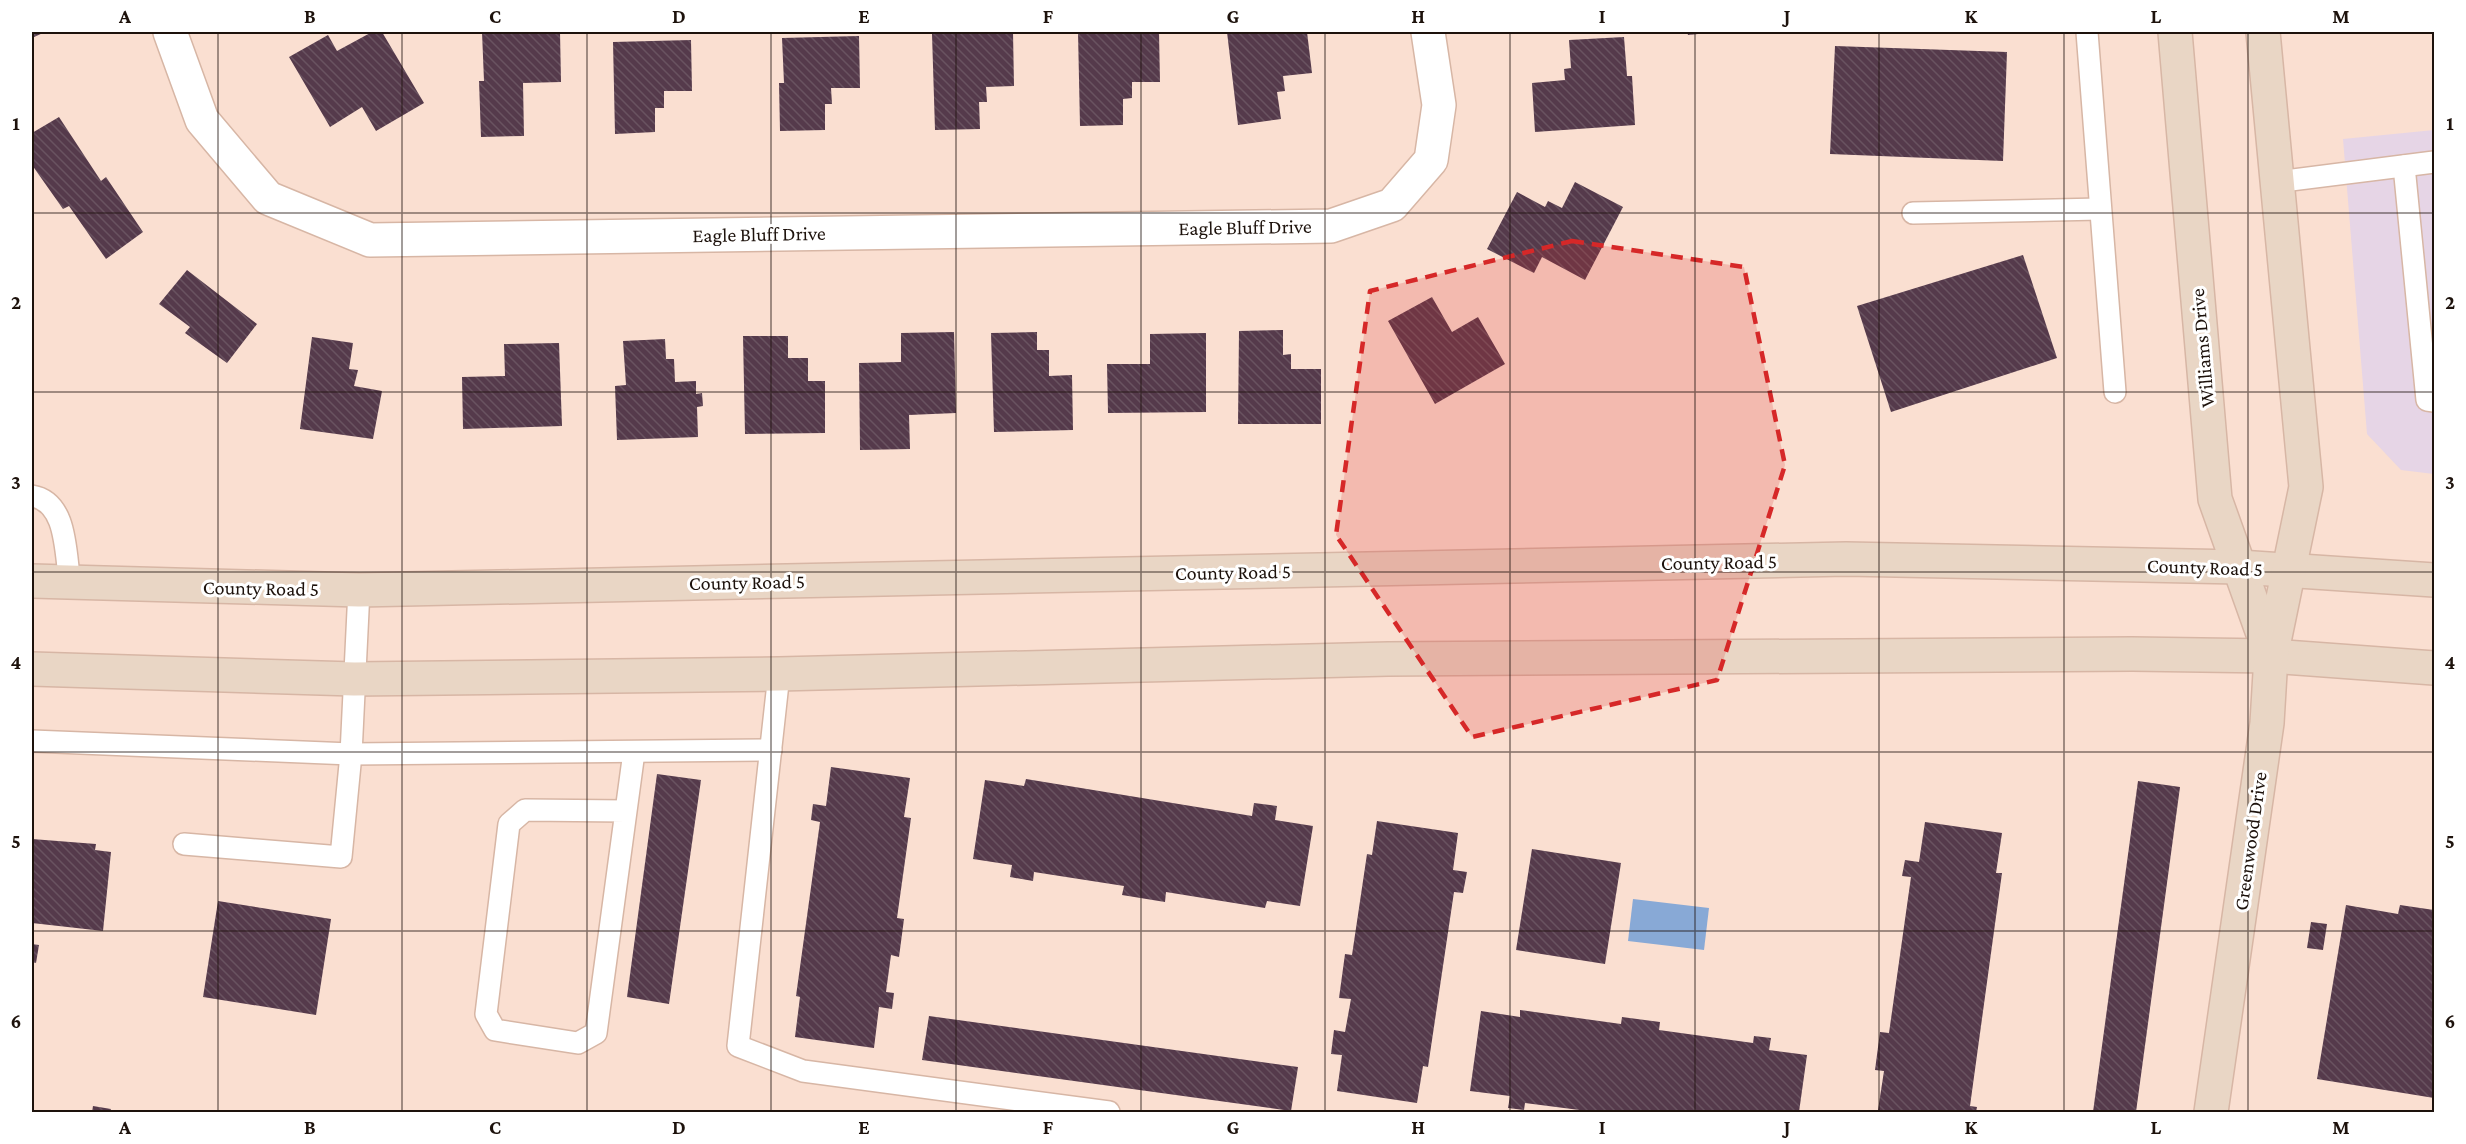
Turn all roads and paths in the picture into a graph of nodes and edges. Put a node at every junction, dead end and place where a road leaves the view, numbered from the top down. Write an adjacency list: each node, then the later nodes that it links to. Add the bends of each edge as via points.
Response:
1 (170, 32): 2 (street, Eagle Bluff Drive, via 202,120 268,198 370,240 1331,226 1392,205 1431,160 1438,105)
2 (1428, 32)
3 (2087, 32): 9 (lane)
4 (2175, 32): 14 (main road, Williams Drive, via 2216,499)
5 (2263, 32): 8 (main road)
6 (2434, 162): 7 (lane)
7 (2404, 166): 8 (lane); 12 (lane, via 2427,400)
8 (2276, 182): 15 (main road, via 2306,487)
9 (2100, 210): 10 (lane); 11 (lane)
10 (1913, 213)
11 (2115, 392)
12 (2434, 401)
13 (32, 496): 18 (lane, via 41,497 55,508 62,527)
14 (2239, 567): 15 (main road, County Road 5); 19 (main road, County Road 5, via 1846,559); 20 (main road, Williams Drive)
15 (2290, 570): 16 (main road, County Road 5); 20 (main road, Greenwood Drive)
16 (2434, 580)
17 (32, 581): 18 (main road, County Road 5)
18 (70, 583): 19 (main road, County Road 5)
19 (359, 590): 24 (lane)
20 (2271, 656): 21 (main road); 23 (main road, via 1869,654 1435,659); 32 (main road, Greenwood Drive, via 2267,723)
21 (2434, 668)
22 (32, 669): 24 (main road)
23 (779, 674): 24 (main road); 26 (lane)
24 (354, 679): 28 (lane)
25 (32, 741): 28 (lane)
26 (771, 750): 27 (lane); 31 (lane, via 738,1046 803,1071)
27 (634, 752): 28 (lane); 29 (lane)
28 (351, 754): 30 (lane, via 341,857)
29 (626, 811): 29 (lane, via 596,1033 579,1043 495,1030 486,1014 509,824 525,810)
30 (184, 844)
31 (1109, 1113)
32 (2211, 1113)

